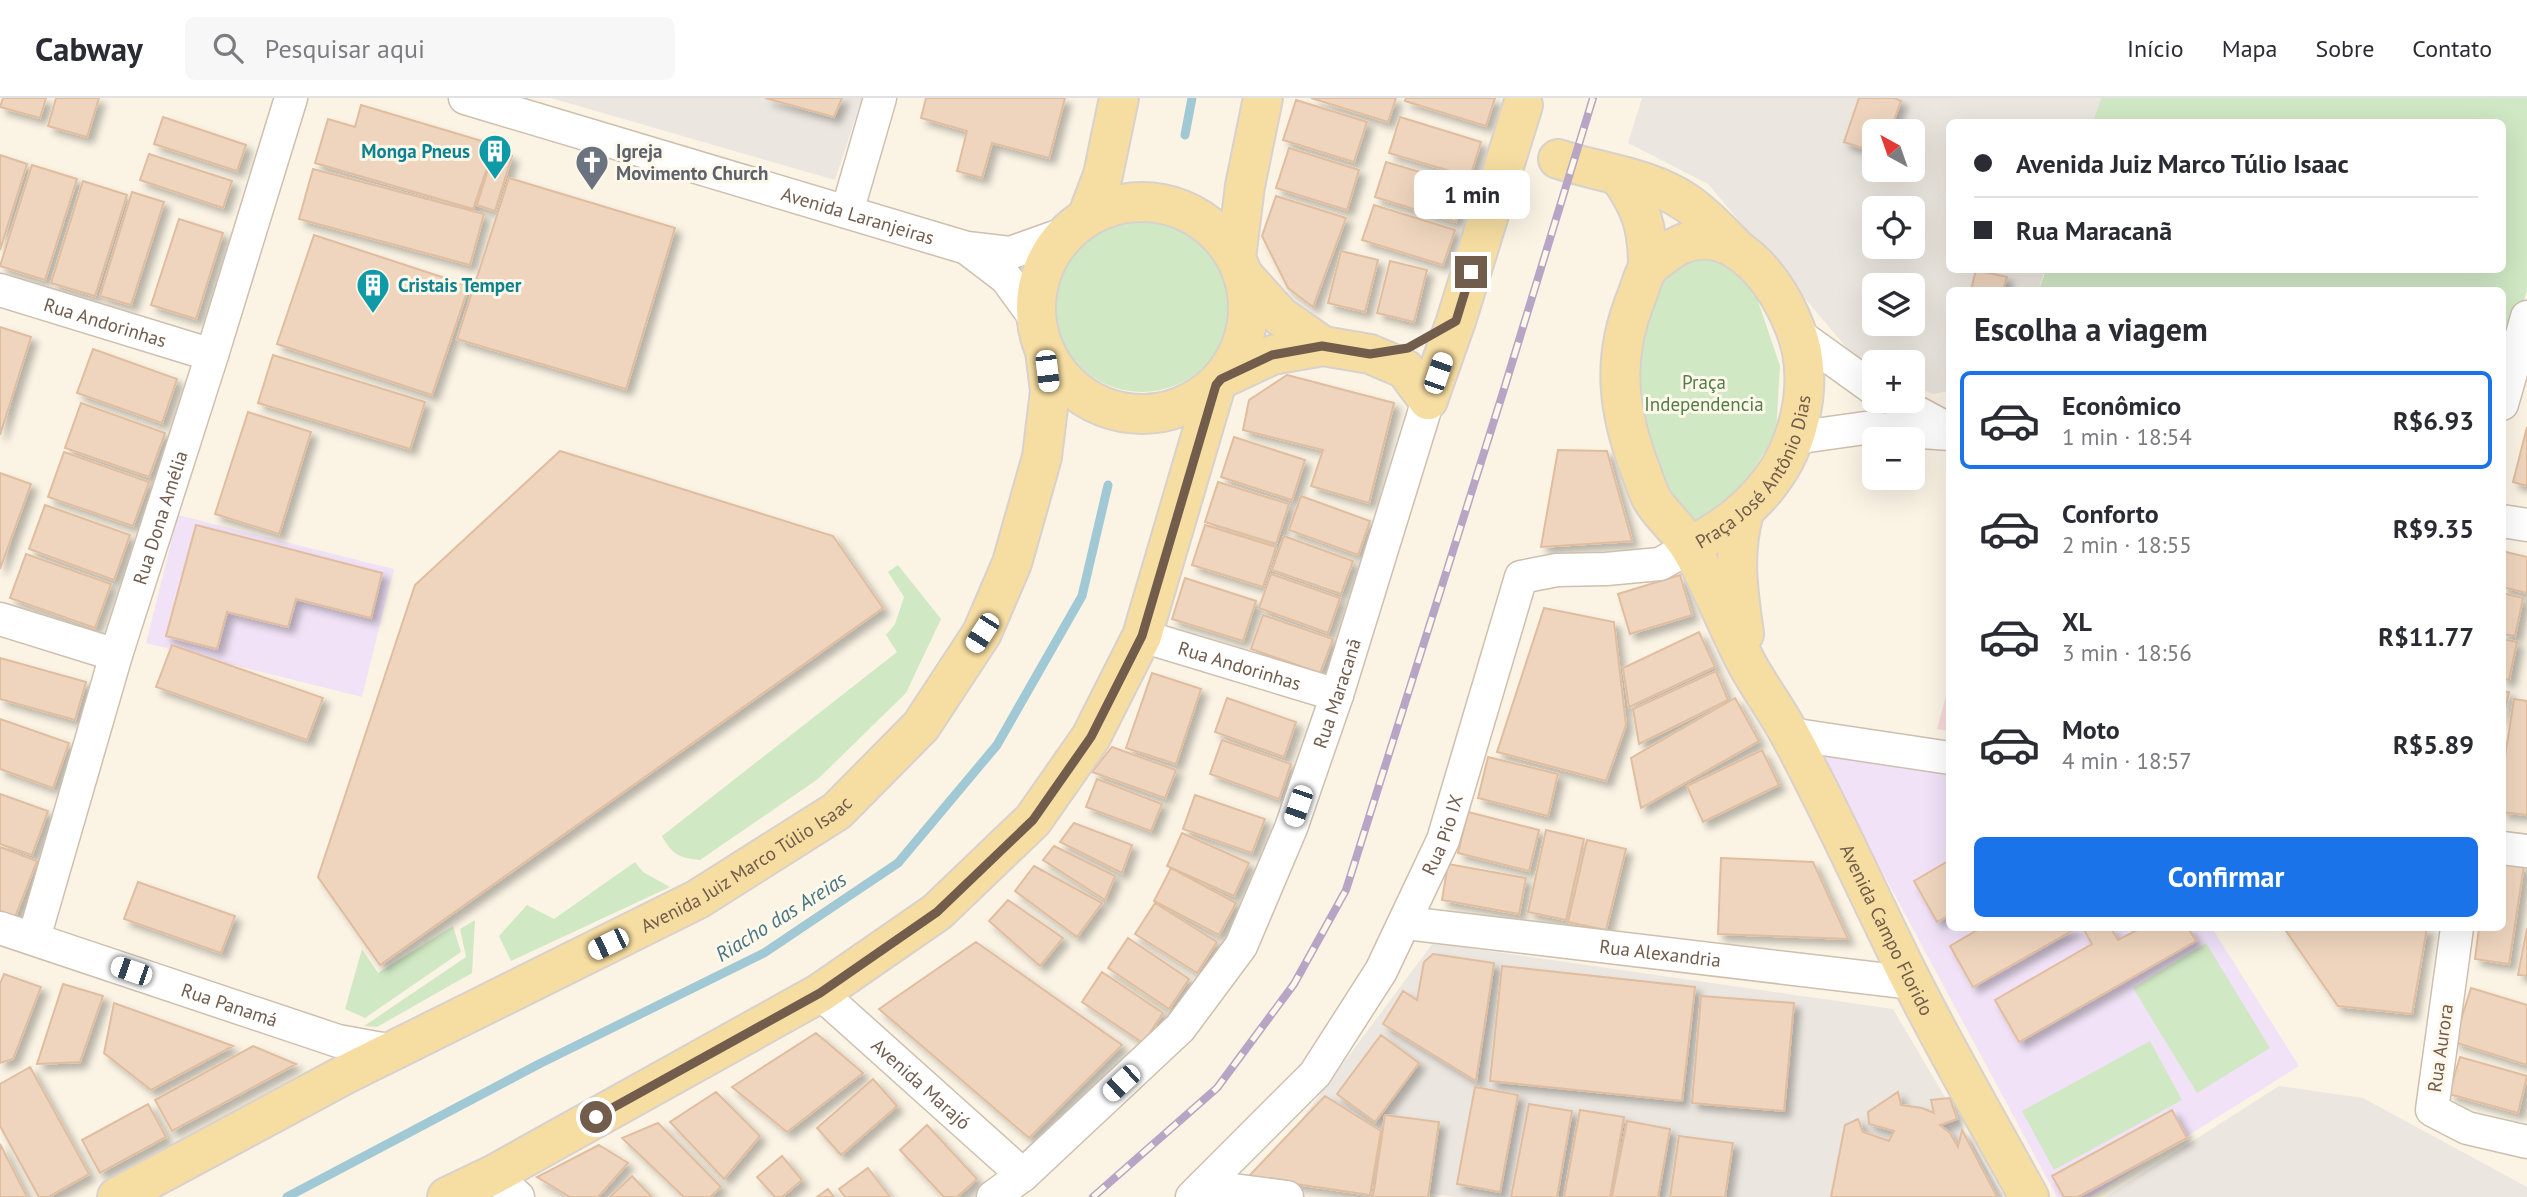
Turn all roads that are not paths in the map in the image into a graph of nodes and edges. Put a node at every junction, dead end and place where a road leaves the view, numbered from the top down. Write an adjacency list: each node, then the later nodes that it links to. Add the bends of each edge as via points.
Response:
1 (291, 98): 23 (street, Rua Dona Amélia)
2 (466, 98): 10 (street, Avenida Laranjeiras)
3 (880, 98): 10 (street)
4 (1119, 98): 11 (main road, via 1103,176)
5 (1263, 98): 14 (main road, via 1245,186)
6 (1524, 101): 7 (main road, via 1539,135); 9 (main road, Rua Maracanã)
7 (1558, 159): 8 (main road); 9 (main road, via 1532,170)
8 (1619, 176): 13 (main road, via 1655,186 1686,202); 15 (main road, via 1642,217)
9 (1495, 198): 18 (main road, Rua Maracanã)
10 (847, 212): 12 (street, Avenida Laranjeiras)
11 (1078, 225): 12 (street, Avenida Laranjeiras, via 1010,253); 14 (main road, via 1124,203 1157,203 1189,212 1216,231); 20 (main road, via 1049,257 1038,287)
12 (967, 248): 20 (street, Avenida Laranjeiras, via 1006,278)
13 (1738, 251): 15 (main road, Praça José Antônio Dias, via 1709,240 1677,245); 19 (main road, Praça José Antônio Dias, via 1774,285)
14 (1240, 267): 21 (main road, via 1280,316); 25 (main road, via 1247,326 1238,354)
15 (1648, 268): 35 (main road, Praça José Antônio Dias, via 1621,348 1622,411 1653,500)
16 (0, 290): 23 (street, Rua Andorinhas)
17 (2527, 317): 26 (street)
18 (1456, 321): 22 (main road, via 1408,348); 27 (main road, Rua Maracanã)
19 (1796, 333): 24 (street); 31 (main road, Praça José Antônio Dias, via 1804,384)
20 (1040, 335): 25 (main road, via 1063,380 1089,401 1121,412 1155,414 1188,404); 51 (main road, Avenida Juiz Marco Túlio Isaac, via 1050,391 1042,457 1012,564 982,633 921,726 837,811 705,895 393,1051)
21 (1322, 346): 22 (main road); 25 (main road, via 1272,355)
22 (1370, 354): 27 (main road, via 1405,369)
23 (212, 355): 38 (street, Rua Dona Amélia)
24 (1862, 380)
25 (1219, 382): 37 (main road)
26 (2506, 390)
27 (1429, 400): 40 (street, Rua Maracanã)
28 (1917, 413): 29 (street)
29 (1946, 430)
30 (1946, 432): 31 (street, via 1865,428)
31 (1794, 438): 32 (main road, Praça José Antônio Dias, via 1774,478)
32 (1744, 512): 35 (main road, Praça José Antônio Dias); 39 (main road, via 1735,560)
33 (2506, 522): 34 (street)
34 (2527, 526)
35 (1690, 547): 39 (main road, Avenida Campo Florido); 45 (street, Rua Pio IX, via 1660,564 1557,570 1521,577 1443,840)
36 (0, 619): 38 (street)
37 (1142, 636): 40 (street, Rua Andorinhas); 50 (main road, via 1091,737 1033,820 937,912)
38 (116, 655): 48 (street, Rua Dona Amélia)
39 (1747, 664): 41 (main road, Avenida Campo Florido)
40 (1337, 695): 53 (street, Rua Maracanã, via 1291,828 1241,946 1180,1028)
41 (1790, 734): 42 (street); 49 (main road, Avenida Campo Florido)
42 (1946, 757)
43 (2506, 848): 44 (street)
44 (2527, 851)
45 (1406, 923): 49 (street, Rua Alexandria); 55 (street, Rua Pio IX, via 1315,1074)
46 (0, 928): 48 (street, Rua Panamá)
47 (2457, 931): 52 (street, Rua Aurora, via 2432,1110 2467,1128)
48 (34, 938): 51 (street, Rua Panamá)
49 (1913, 984): 60 (main road, Avenida Campo Florido)
50 (820, 993): 53 (street, Avenida Marajó); 54 (main road)
51 (341, 1058): 56 (main road, Avenida Juiz Marco Túlio Isaac)
52 (2527, 1142)
53 (1023, 1175): 58 (street, Rua Maracanã)
54 (505, 1186): 57 (main road)
55 (1198, 1192): 59 (street)
56 (117, 1197)
57 (447, 1197)
58 (993, 1197)
59 (1287, 1197)
60 (2029, 1197)

